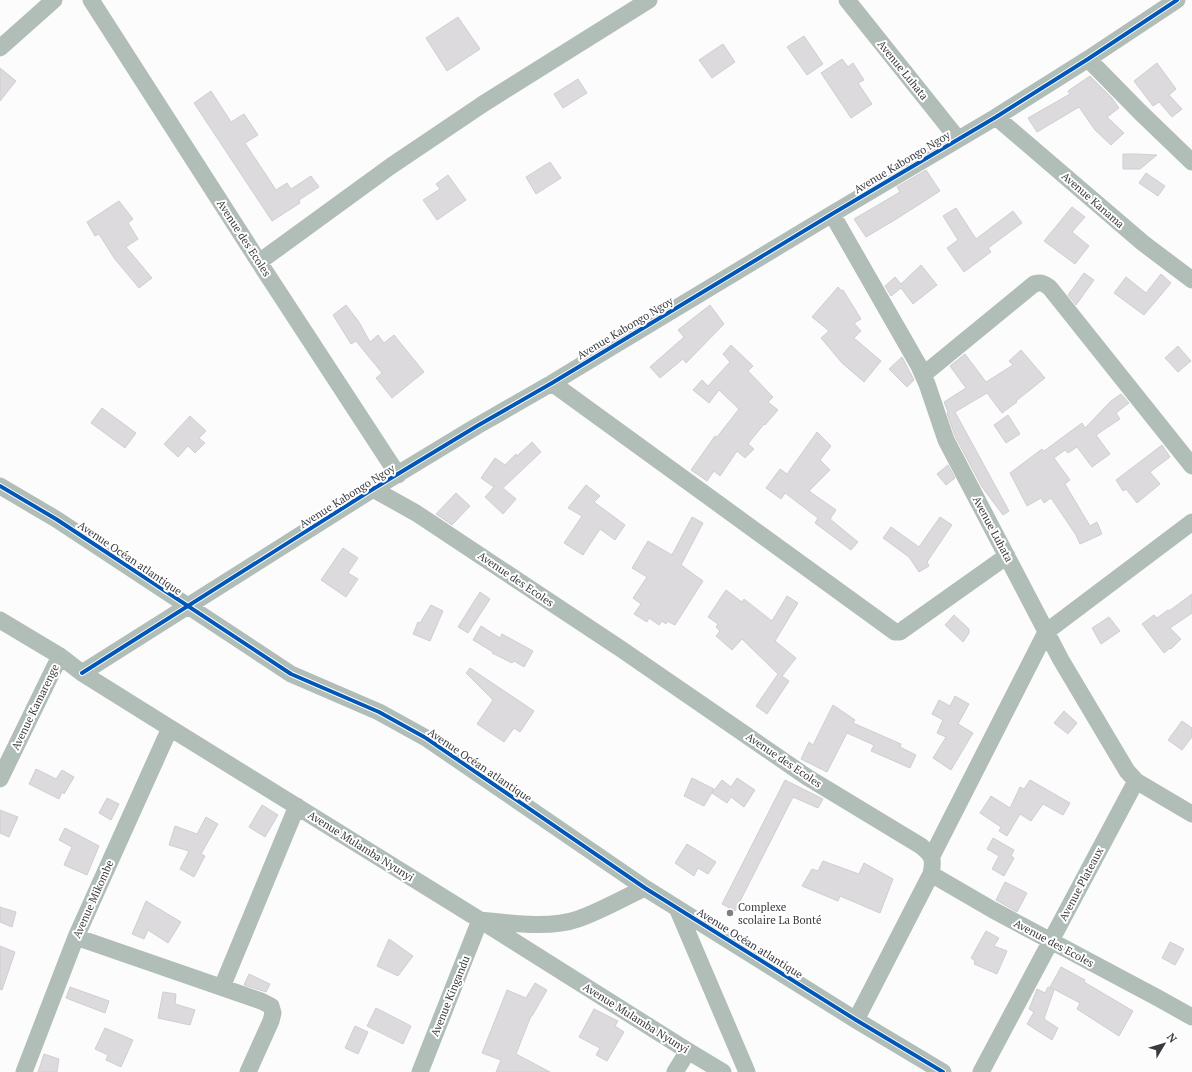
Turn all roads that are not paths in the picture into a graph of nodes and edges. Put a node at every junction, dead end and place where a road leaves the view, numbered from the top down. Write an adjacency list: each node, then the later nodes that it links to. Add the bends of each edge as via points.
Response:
1 (54, 0): 6 (street)
2 (90, 0): 12 (street, Avenue des Ecoles)
3 (650, 0): 12 (street, via 483,104 391,166)
4 (847, 0): 9 (street, Avenue Luhata)
5 (1177, 0): 7 (street, Avenue Kabongo Ngoy)
6 (0, 48)
7 (1088, 59): 8 (street, Avenue Kabongo Ngoy); 10 (street)
8 (996, 117): 9 (street, Avenue Kabongo Ngoy); 13 (street, Avenue Kanama, via 1143,243)
9 (958, 139): 11 (street, Avenue Kabongo Ngoy)
10 (1192, 162)
11 (832, 214): 14 (street, Avenue Luhata); 15 (street, Avenue Kabongo Ngoy)
12 (259, 262): 17 (street, Avenue des Ecoles)
13 (1192, 280)
14 (923, 375): 16 (street, via 1034,284 1044,283); 21 (street, Avenue Luhata, via 946,440)
15 (552, 383): 17 (street, Avenue Kabongo Ngoy); 21 (street, via 895,632 904,630)
16 (1192, 466)
17 (398, 475): 19 (street, Avenue Kabongo Ngoy)
18 (0, 486): 22 (street, Avenue Océan atlantique, via 56,519)
19 (374, 489): 22 (street, Avenue Kabongo Ngoy); 32 (street, Avenue des Ecoles, via 423,517 808,777 921,846)
20 (1192, 522): 24 (street)
21 (1007, 556): 24 (street, Avenue Luhata)
22 (188, 607): 26 (street, Avenue Kabongo Ngoy); 34 (street, Avenue Océan atlantique, via 291,674 379,712 426,738)
23 (0, 620): 25 (street, Avenue Mulamba Nyunyi)
24 (1046, 632): 29 (street, Avenue Luhata, via 1072,680); 32 (street)
25 (60, 656): 26 (street, Avenue Mulamba Nyunyi); 28 (street, Avenue Kamarenge)
26 (82, 673): 27 (street, Avenue Mulamba Nyunyi)
27 (170, 728): 30 (street, Avenue Mulamba Nyunyi); 37 (street, Avenue Mikombe)
28 (0, 779)
29 (1136, 782): 31 (street, Avenue Luhata); 38 (street, Avenue Plateaux)
30 (297, 806): 36 (street, Avenue Mulamba Nyunyi); 39 (street)
31 (1192, 814)
32 (932, 856): 33 (street)
33 (931, 874): 38 (street, Avenue des Ecoles); 41 (street)
34 (645, 888): 35 (street, Avenue Océan atlantique); 36 (street, via 577,920 524,924)
35 (677, 908): 41 (street, Avenue Océan atlantique); 48 (street)
36 (480, 920): 42 (street, Avenue Mulamba Nyunyi); 45 (street, Avenue Kingandu)
37 (76, 937): 39 (street); 43 (street, Avenue Mikombe)
38 (1050, 941): 40 (street, Avenue des Ecoles); 50 (street, Avenue Plateaux)
39 (222, 987): 44 (street, via 271,1006 271,1021)
40 (1192, 1017)
41 (856, 1020): 49 (street, Avenue Océan atlantique)
42 (688, 1051): 46 (street); 47 (street, Avenue Mulamba Nyunyi)
43 (24, 1072)
44 (248, 1072)
45 (420, 1072)
46 (675, 1072)
47 (723, 1072)
48 (747, 1072)
49 (944, 1072)
50 (981, 1072)

